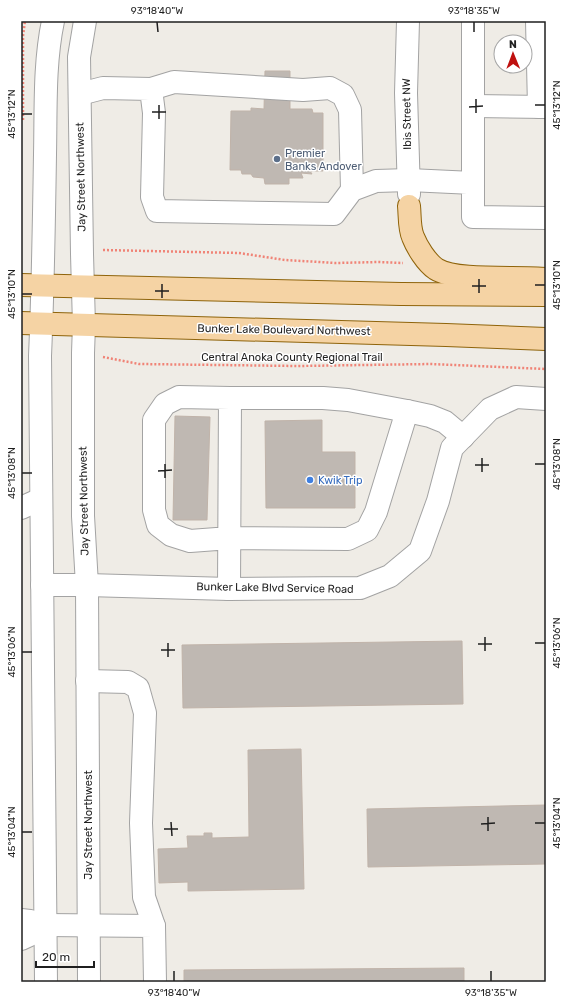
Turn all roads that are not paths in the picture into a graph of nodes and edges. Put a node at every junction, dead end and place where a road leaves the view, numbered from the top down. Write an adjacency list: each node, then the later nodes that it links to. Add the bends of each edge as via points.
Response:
1 (53, 21): 16 (street, via 47,70 44,258)
2 (85, 21): 7 (street, Jay Street Northwest, via 79,56)
3 (408, 21): 10 (street, Ibis Street NW, via 406,93)
4 (473, 21): 8 (street)
5 (537, 21): 9 (street)
6 (151, 88): 7 (street, via 103,88); 12 (street, via 174,82 304,90 330,88 343,95 350,110); 12 (street, via 154,113 152,197 157,211 334,214)
7 (80, 94): 17 (street, Jay Street Northwest)
8 (474, 106): 9 (street); 11 (street)
9 (542, 107)
10 (409, 180): 11 (street); 12 (street, via 376,181); 13 (street, Ibis Street NW)
11 (473, 183): 14 (street, via 473,217)
12 (352, 190)
13 (409, 206): 15 (main road, via 412,235 421,251 436,268 448,274 475,277)
14 (546, 218)
15 (546, 279)
16 (32, 285): 17 (main road); 19 (street)
17 (83, 286): 18 (main road); 20 (street, Jay Street Northwest)
18 (546, 295)
19 (31, 323): 20 (main road, Bunker Lake Boulevard Northwest); 26 (street, via 40,356)
20 (84, 325): 21 (main road, Bunker Lake Boulevard Northwest); 29 (street, Jay Street Northwest, via 83,516)
21 (546, 339)
22 (230, 398): 24 (street, via 323,398); 28 (street); 28 (street, via 179,397 165,404 154,420 154,510 158,525 171,535 190,541)
23 (546, 398): 25 (street, Bunker Lake Blvd Service Road, via 516,397 490,409)
24 (406, 411): 25 (street, via 445,422); 28 (street, via 376,512 367,530 348,539)
25 (463, 437): 31 (street, Bunker Lake Blvd Service Road, via 452,448 438,501 420,551 390,576 360,588)
26 (41, 499): 27 (street); 30 (street)
27 (21, 508)
28 (230, 538): 31 (street)
29 (87, 584): 30 (street, Bunker Lake Blvd Service Road); 31 (street, Bunker Lake Blvd Service Road); 32 (street, Jay Street Northwest)
30 (42, 585): 34 (street)
31 (229, 589)
32 (87, 681): 35 (street, Jay Street Northwest); 36 (street, via 128,682 138,688 145,713 141,824 144,897)
33 (21, 920): 34 (street)
34 (45, 925): 35 (street); 37 (street, via 34,934); 38 (street)
35 (88, 925): 36 (street); 39 (street, Jay Street Northwest)
36 (154, 926): 40 (street)
37 (21, 938)
38 (46, 982)
39 (89, 982)
40 (154, 982)

